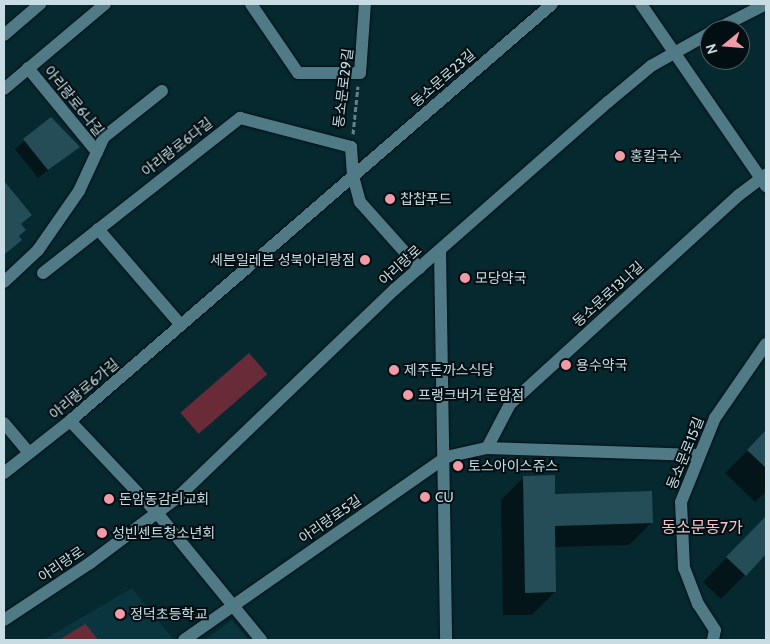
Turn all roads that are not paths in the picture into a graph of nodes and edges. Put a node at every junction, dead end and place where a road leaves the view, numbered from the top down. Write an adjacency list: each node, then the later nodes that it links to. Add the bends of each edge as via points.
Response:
1 (40, 4): 9 (street)
2 (250, 4): 3 (street, 동소문로29길, via 298,73 360,73)
3 (366, 4)
4 (552, 4): 17 (street, 동소문로23길)
5 (641, 4): 11 (street)
6 (766, 4): 8 (street)
7 (99, 6): 12 (street, 아리랑로6나길)
8 (735, 20)
9 (4, 35)
10 (700, 38): 11 (street, 아리랑로)
11 (674, 51): 18 (street); 20 (street, 아리랑로, via 650,66)
12 (28, 68): 13 (street, 아리랑로6나길); 16 (street, 아리랑로6나길)
13 (4, 89)
14 (162, 91): 16 (street, 아리랑로6나길, via 104,137)
15 (351, 147): 17 (street, 동소문로29길); 19 (street, 아리랑로6다길, via 240,118)
16 (97, 152): 23 (street, 아리랑로6나길, via 79,190 38,250)
17 (353, 176): 21 (street, 동소문로29길, via 360,202); 24 (street, 아리랑로6가길)
18 (764, 180): 28 (street, 동소문로13나길, via 739,195 510,404)
19 (98, 229): 22 (street, 아리랑로6다길); 24 (street)
20 (440, 250): 21 (street, 아리랑로); 31 (street)
21 (419, 268): 33 (street, 아리랑로, via 260,422)
22 (43, 273)
23 (4, 282)
24 (181, 325): 26 (street, 아리랑로6가길)
25 (766, 344): 30 (street, 동소문로15길, via 715,418)
26 (70, 421): 29 (street, 아리랑로6가길); 33 (street)
27 (4, 424): 29 (street)
28 (487, 448): 30 (street); 31 (street)
29 (29, 453): 32 (street, 아리랑로6가길)
30 (698, 455): 39 (street, 동소문로15길, via 681,502 684,568 698,604 715,630)
31 (446, 456): 34 (street, 아리랑로5길); 38 (street)
32 (4, 473)
33 (158, 514): 34 (street); 35 (street, 아리랑로)
34 (231, 606): 36 (street, 아리랑로5길); 37 (street)
35 (4, 620)
36 (184, 640)
37 (261, 640)
38 (446, 640)
39 (713, 640)

